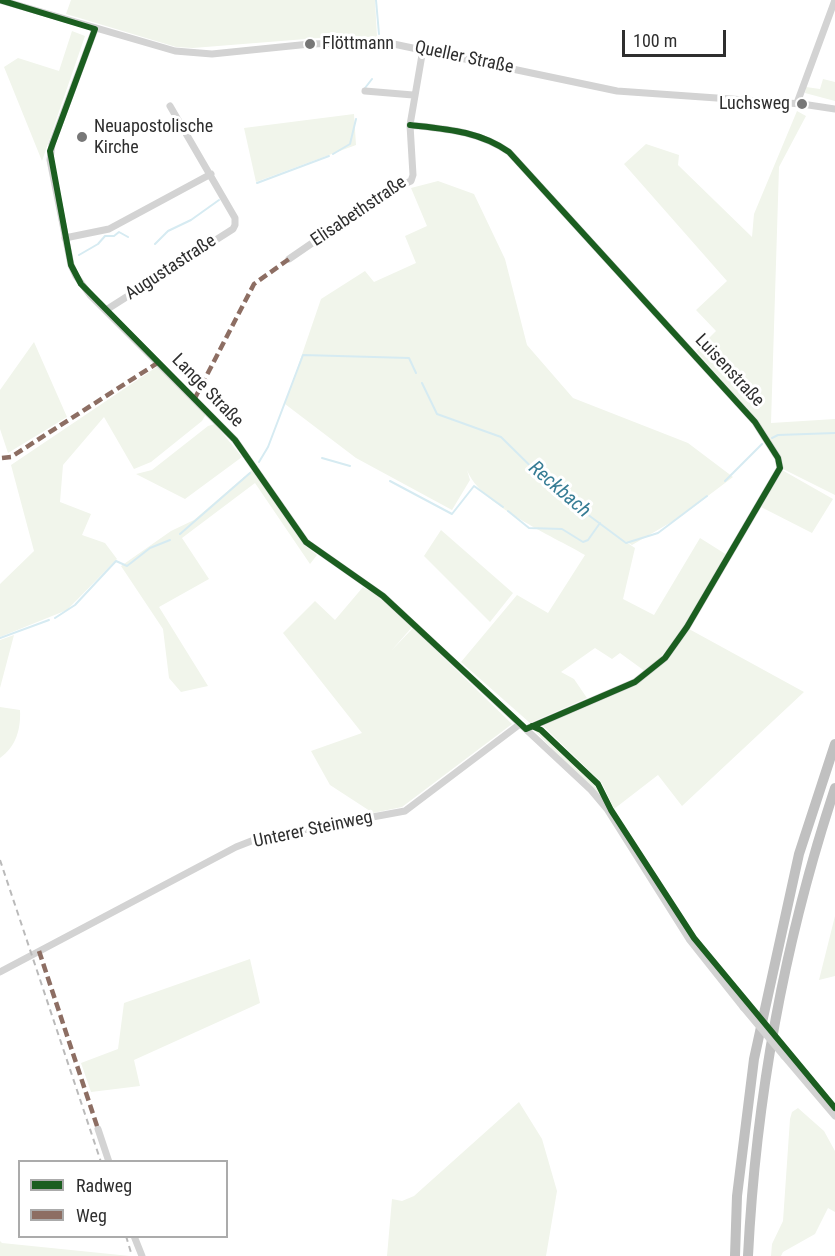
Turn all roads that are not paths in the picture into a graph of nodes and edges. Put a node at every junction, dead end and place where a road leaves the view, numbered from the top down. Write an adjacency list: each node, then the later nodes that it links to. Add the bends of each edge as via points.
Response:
1 (0, 0): 3 (street, Queller Straße)
2 (835, 0): 7 (street)
3 (95, 29): 4 (street, Queller Straße, via 194,54 359,41); 12 (street, Lange Straße, via 50,151)
4 (423, 49): 6 (street, Elisabethstraße); 7 (street, Queller Straße, via 617,91)
5 (365, 91): 6 (street)
6 (413, 95): 10 (street, Elisabethstraße)
7 (797, 104): 9 (street, Queller Straße)
8 (170, 106): 11 (street)
9 (835, 109)
10 (410, 125): 13 (street, Elisabethstraße, via 411,181 388,191); 15 (street, Luisenstraße, via 459,130 486,138 509,152 755,422 780,468 665,658 635,682)
11 (211, 174): 12 (street, via 110,229); 14 (street, Augustastraße, via 236,225)
12 (65, 238): 14 (street, Lange Straße, via 76,276)
13 (289, 259)
14 (106, 310): 15 (street, Lange Straße, via 235,441 306,542 383,596)
15 (523, 726): 18 (street, Unterer Steinweg, via 405,811 259,838 236,847); 19 (street, Lange Straße, bridge, via 607,809 689,939)
16 (835, 744): 24 (highway, via 799,854 754,1059 737,1196)
17 (835, 788): 25 (highway, via 812,859 765,1079)
18 (0, 972)
19 (835, 1116)
20 (98, 1129): 21 (street)
21 (109, 1160)
22 (135, 1238): 23 (street)
23 (142, 1256)
24 (735, 1256)
25 (748, 1256)

